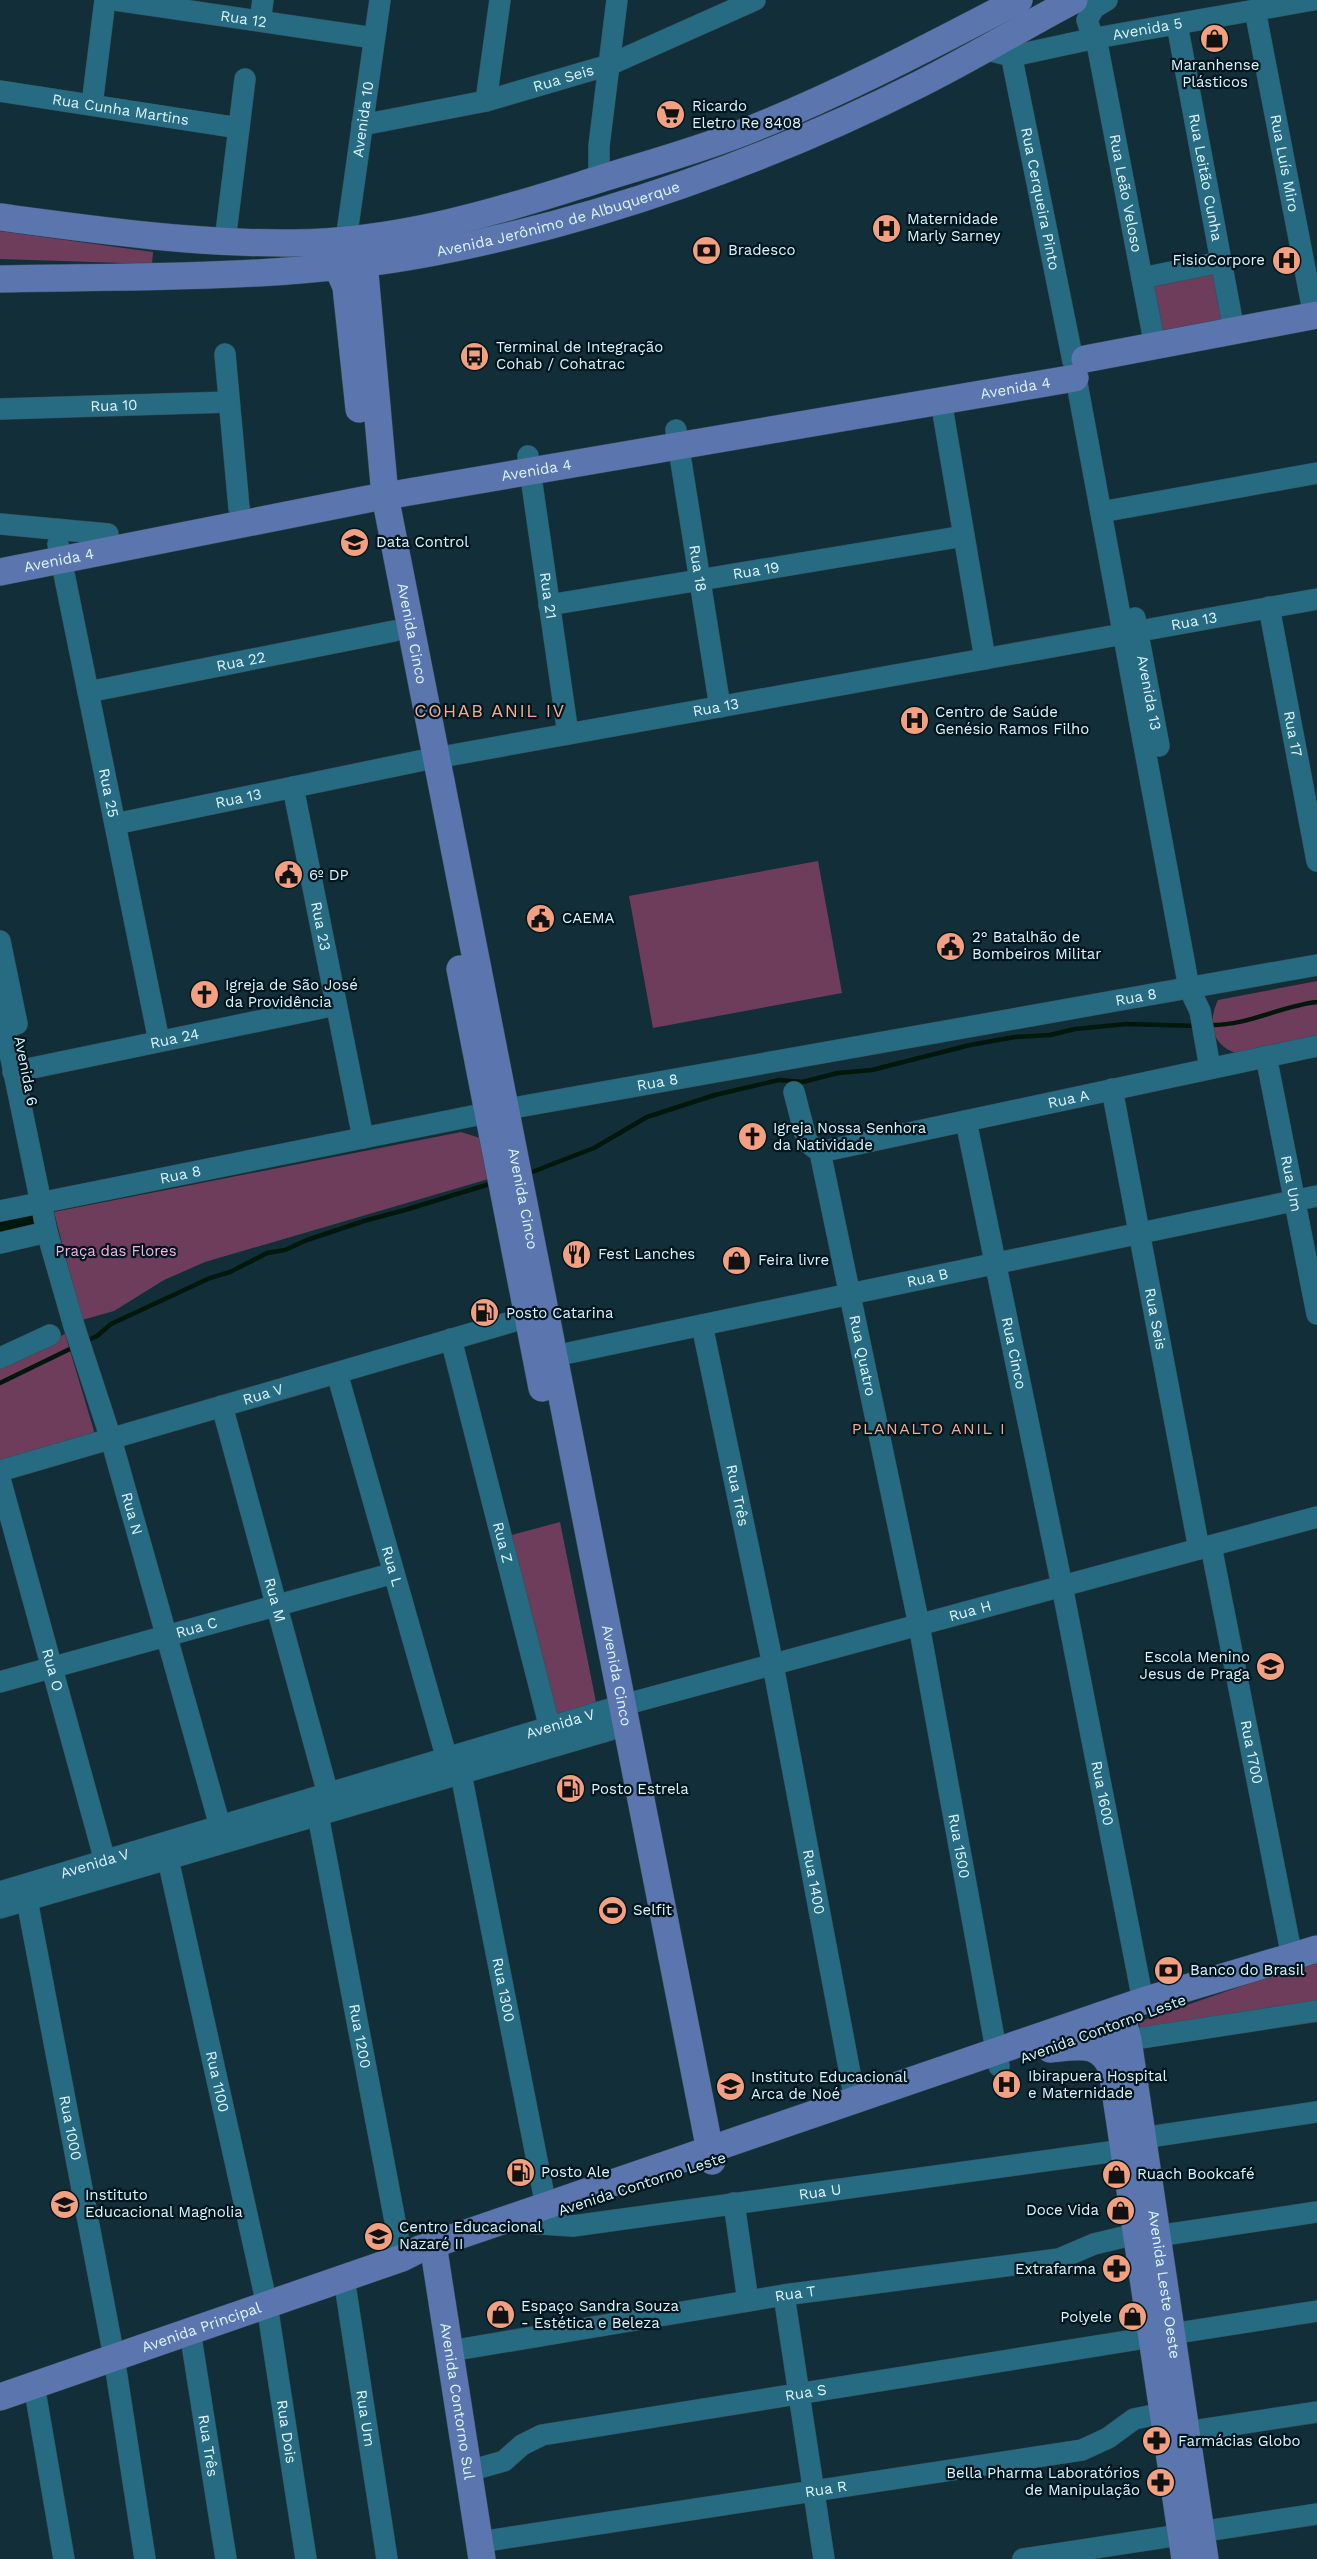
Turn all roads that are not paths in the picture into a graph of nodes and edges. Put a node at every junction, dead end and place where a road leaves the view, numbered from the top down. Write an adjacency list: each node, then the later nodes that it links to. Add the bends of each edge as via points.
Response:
1 (105, 0): 21 (street)
2 (115, 0): 11 (street, Rua 12)
3 (380, 0): 14 (street, Avenida 10)
4 (500, 0): 20 (street)
5 (617, 0): 17 (street)
6 (755, 0): 17 (street, Rua Seis)
7 (1074, 0): 16 (main road, Avenida Jerônimo de Albuquerque)
8 (1107, 0): 15 (street, Rua Leão Veloso, via 1094,8 1088,20)
9 (1313, 0): 12 (street, Avenida 5)
10 (1007, 3): 24 (main road, Avenida Jerônimo de Albuquerque, via 858,84 737,134)
11 (261, 10): 14 (street, Rua 12)
12 (1255, 10): 13 (street, Avenida 5); 28 (street, Rua Luís Miro)
13 (1177, 24): 15 (street, Avenida 5); 30 (street, Rua Leitão Cunha)
14 (374, 38): 22 (street, Avenida 10)
15 (1096, 38): 16 (street, Avenida 5); 32 (street, Rua Leão Veloso)
16 (1009, 46): 29 (main road, Avenida Jerônimo de Albuquerque, via 983,49 920,84 764,154 605,210 456,248); 39 (street, Rua Cerqueira Pinto)
17 (609, 65): 20 (street, Rua Seis); 24 (street)
18 (245, 79): 23 (street)
19 (0, 91): 21 (street, Rua Cunha Martins)
20 (486, 101): 22 (street, Rua Seis)
21 (92, 105): 23 (street, Rua Cunha Martins)
22 (362, 125): 26 (street, Avenida 10)
23 (239, 128): 27 (street)
24 (599, 179): 26 (main road, Avenida Jerônimo de Albuquerque, via 467,220)
25 (0, 217): 27 (main road, Avenida Jerônimo de Albuquerque)
26 (346, 240): 27 (main road, Avenida Jerônimo de Albuquerque); 29 (main road)
27 (225, 241)
28 (1309, 246): 34 (street, Rua Luís Miro)
29 (364, 262): 31 (main road, Avenida Jerônimo de Albuquerque); 47 (main road, Avenida Cinco)
30 (1221, 262): 32 (street); 35 (street, Rua Leitão Cunha)
31 (330, 266): 33 (main road, Avenida Jerônimo de Albuquerque, via 249,274); 47 (main road, Avenida Cinco, via 340,273 346,287)
32 (1142, 278): 37 (street, Rua Leão Veloso)
33 (0, 279)
34 (1316, 321): 36 (main road, Avenida 4)
35 (1234, 331): 36 (main road, Avenida 4); 37 (main road, Avenida 4)
36 (1274, 332): 39 (main road, Avenida 4)
37 (1155, 346): 39 (main road, Avenida 4)
38 (225, 354): 41 (street)
39 (1080, 370): 40 (main road, Avenida 4); 43 (main road, Avenida 4); 49 (street, Avenida 13)
40 (941, 401): 43 (main road, Avenida 4); 52 (street)
41 (229, 402): 42 (street, Rua 10); 48 (street)
42 (0, 409)
43 (725, 430): 44 (main road, Avenida 4)
44 (677, 438): 45 (main road, Avenida 4); 56 (street, Rua 18)
45 (529, 464): 47 (main road, Avenida 4); 58 (street, Rua 21)
46 (1317, 473): 49 (street)
47 (376, 490): 48 (main road, Avenida 4); 53 (main road, Avenida 4); 60 (main road, Avenida Cinco); 66 (main road, Avenida Cinco)
48 (239, 508): 51 (main road, Avenida 4)
49 (1108, 510): 61 (street, Avenida 13)
50 (0, 524): 51 (street)
51 (108, 534): 53 (main road, Avenida 4)
52 (964, 536): 56 (street, Rua 19); 62 (street)
53 (60, 552): 54 (main road, Avenida 4); 55 (main road, Avenida 4); 63 (street, Rua 25)
54 (0, 555)
55 (0, 572)
56 (700, 580): 58 (street, Rua 19); 64 (street, Rua 18)
57 (1317, 599): 59 (street, Rua 13)
58 (549, 605): 65 (street, Rua 21)
59 (1269, 608): 61 (street, Rua 13); 69 (street, Rua 17)
60 (394, 631): 63 (street, Rua 22); 66 (main road, Avenida Cinco)
61 (1130, 633): 62 (street, Rua 13); 72 (street, Avenida 13)
62 (985, 659): 64 (street, Rua 13)
63 (88, 692): 68 (street, Rua 25)
64 (720, 707): 65 (street, Rua 13)
65 (568, 734): 66 (street, Rua 13)
66 (428, 760): 67 (street, Rua 13); 82 (main road, Avenida Cinco)
67 (293, 787): 68 (street, Rua 13); 74 (street, Rua 23)
68 (115, 824): 75 (street, Rua 25)
69 (1317, 861)
70 (0, 941): 79 (street, Avenida 6)
71 (1317, 965): 72 (street, Rua 8)
72 (1196, 987): 78 (street, Avenida 13); 82 (street, Rua 8)
73 (0, 1005): 79 (street, Avenida 6)
74 (336, 1005): 75 (street, Rua 24); 84 (street, Rua 23)
75 (159, 1041): 79 (street, Rua 24)
76 (1317, 1046): 77 (street, Rua A)
77 (1266, 1056): 78 (street, Rua A); 87 (street, Rua Um)
78 (1210, 1068): 80 (street, Rua A)
79 (20, 1070): 88 (street, Avenida 6)
80 (1112, 1089): 83 (street, Rua A); 92 (street, Rua Seis)
81 (794, 1092): 85 (street, Rua Quatro, via 807,1142)
82 (498, 1111): 84 (street, Rua 8); 90 (main road, Avenida Cinco)
83 (966, 1120): 85 (street, Rua A); 94 (street, Rua Cinco)
84 (363, 1138): 88 (street, Rua 8)
85 (820, 1152): 95 (street, Rua Quatro)
86 (1317, 1196): 87 (street, Rua B)
87 (1294, 1200): 92 (street, Rua B); 96 (street, Rua Um)
88 (47, 1202): 89 (street, Rua 8); 91 (street, Rua N)
89 (0, 1211)
90 (518, 1213): 97 (main road, Avenida Cinco); 102 (main road, Avenida Cinco)
91 (47, 1232): 93 (street); 105 (street, Rua N)
92 (1139, 1232): 94 (street, Rua B); 109 (street, Rua Seis)
93 (0, 1243)
94 (995, 1262): 95 (street, Rua B); 111 (street, Rua Cinco)
95 (849, 1293): 98 (street, Rua B); 113 (street, Rua Quatro)
96 (1317, 1314)
97 (528, 1317): 100 (street, Rua V); 102 (main road, Avenida Cinco)
98 (702, 1325): 102 (street, Rua B); 115 (street, Rua Três)
99 (50, 1335): 101 (street)
100 (451, 1340): 103 (street, Rua V); 119 (street, Rua Z)
101 (0, 1358)
102 (546, 1358): 118 (main road, Avenida Cinco)
103 (337, 1373): 104 (street, Rua V); 110 (street, Rua L)
104 (222, 1406): 105 (street, Rua V); 112 (street, Rua M)
105 (111, 1439): 106 (street, Rua V); 114 (street, Rua N)
106 (0, 1471)
107 (0, 1479): 116 (street, Rua O)
108 (1317, 1517): 109 (street, Rua H)
109 (1205, 1547): 111 (street, Rua H); 130 (street, Rua 1700)
110 (394, 1573): 112 (street, Rua C); 120 (street, Rua L)
111 (1062, 1586): 113 (street, Rua H); 132 (street, Rua 1600)
112 (277, 1605): 114 (street, Rua C); 121 (street, Rua M)
113 (919, 1625): 115 (street, Rua H); 134 (street, Rua 1500)
114 (167, 1635): 116 (street, Rua C); 123 (street, Rua N)
115 (773, 1665): 118 (street, Rua H); 136 (street, Rua 1400)
116 (51, 1668): 117 (street, Rua C); 125 (street, Rua O)
117 (0, 1682)
118 (613, 1716): 119 (street, Avenida V); 139 (main road, Avenida Cinco)
119 (553, 1737): 120 (street, Avenida V)
120 (454, 1766): 121 (street, Avenida V); 122 (street, Avenida V); 142 (street, Rua 1300)
121 (328, 1794): 123 (street, Avenida V)
122 (318, 1815): 124 (street, Avenida V); 144 (street, Rua 1200)
123 (220, 1826): 125 (street, Avenida V)
124 (168, 1859): 127 (street, Avenida V); 148 (street, Rua 1100)
125 (105, 1861): 126 (street, Avenida V)
126 (0, 1892)
127 (27, 1900): 128 (street, Avenida V); 153 (street, Rua 1000)
128 (0, 1908)
129 (1317, 1949): 130 (main road, Avenida Contorno Leste)
130 (1292, 1957): 132 (main road, Avenida Contorno Leste)
131 (1317, 2011): 132 (street)
132 (1119, 2020): 133 (main road, Avenida Contorno Leste); 134 (main road, Avenida Contorno Leste); 135 (main road, Avenida Leste Oeste); 138 (main road, Avenida Leste Oeste)
133 (1050, 2049): 134 (main road, Avenida Contorno Leste); 135 (main road, via 1095,2048 1104,2054)
134 (997, 2059): 136 (main road, Avenida Contorno Leste); 139 (main road, Avenida Contorno Leste)
135 (1112, 2070): 138 (main road, Avenida Leste Oeste)
136 (855, 2100): 139 (main road, Avenida Contorno Leste)
137 (1317, 2112): 138 (street, Rua U)
138 (1133, 2144): 140 (street, Rua U); 143 (main road, Avenida Leste Oeste)
139 (703, 2158): 142 (main road, Avenida Contorno Leste)
140 (734, 2203): 142 (street, Rua U, via 573,2226); 147 (street)
141 (1317, 2212): 143 (street)
142 (530, 2214): 144 (main road, Avenida Contorno Leste)
143 (1147, 2235): 146 (street, Rua T, via 1094,2244 1059,2259); 151 (main road, Avenida Leste Oeste)
144 (422, 2252): 145 (main road, Avenida Principal); 152 (main road, Avenida Contorno Sul); 164 (main road, Avenida Contorno Sul)
145 (344, 2278): 148 (main road, Avenida Principal); 169 (street, Rua Um)
146 (784, 2295): 147 (street, Rua T); 155 (street)
147 (748, 2301): 152 (street, Rua T)
148 (267, 2305): 150 (main road, Avenida Principal); 168 (street, Rua Dois)
149 (1317, 2312): 151 (street)
150 (190, 2331): 153 (main road, Avenida Principal); 167 (street, Rua Três)
151 (1162, 2335): 155 (street, Rua S); 158 (main road, Avenida Leste Oeste); 159 (main road, Avenida Leste Oeste)
152 (450, 2351): 160 (main road, Avenida Contorno Sul)
153 (114, 2357): 154 (main road, Avenida Principal); 166 (street)
154 (34, 2385): 156 (main road, Avenida Principal); 165 (street)
155 (799, 2393): 160 (street, Rua S, via 542,2435 522,2445 504,2461); 161 (street)
156 (0, 2397)
157 (1317, 2412): 159 (street)
158 (1163, 2413): 161 (street, Rua R, via 1134,2419 1108,2438 1082,2450); 163 (main road, Avenida Leste Oeste)
159 (1186, 2432): 163 (main road, Avenida Leste Oeste)
160 (469, 2471): 164 (main road, Avenida Contorno Sul)
161 (813, 2489): 164 (street, Rua R); 170 (street)
162 (1317, 2514): 163 (street)
163 (1189, 2542): 171 (street); 172 (main road, Avenida Leste Oeste)
164 (477, 2553)
165 (64, 2559)
166 (145, 2559)
167 (226, 2559)
168 (306, 2559)
169 (387, 2559)
170 (824, 2559)
171 (1023, 2559)
172 (1205, 2559)

